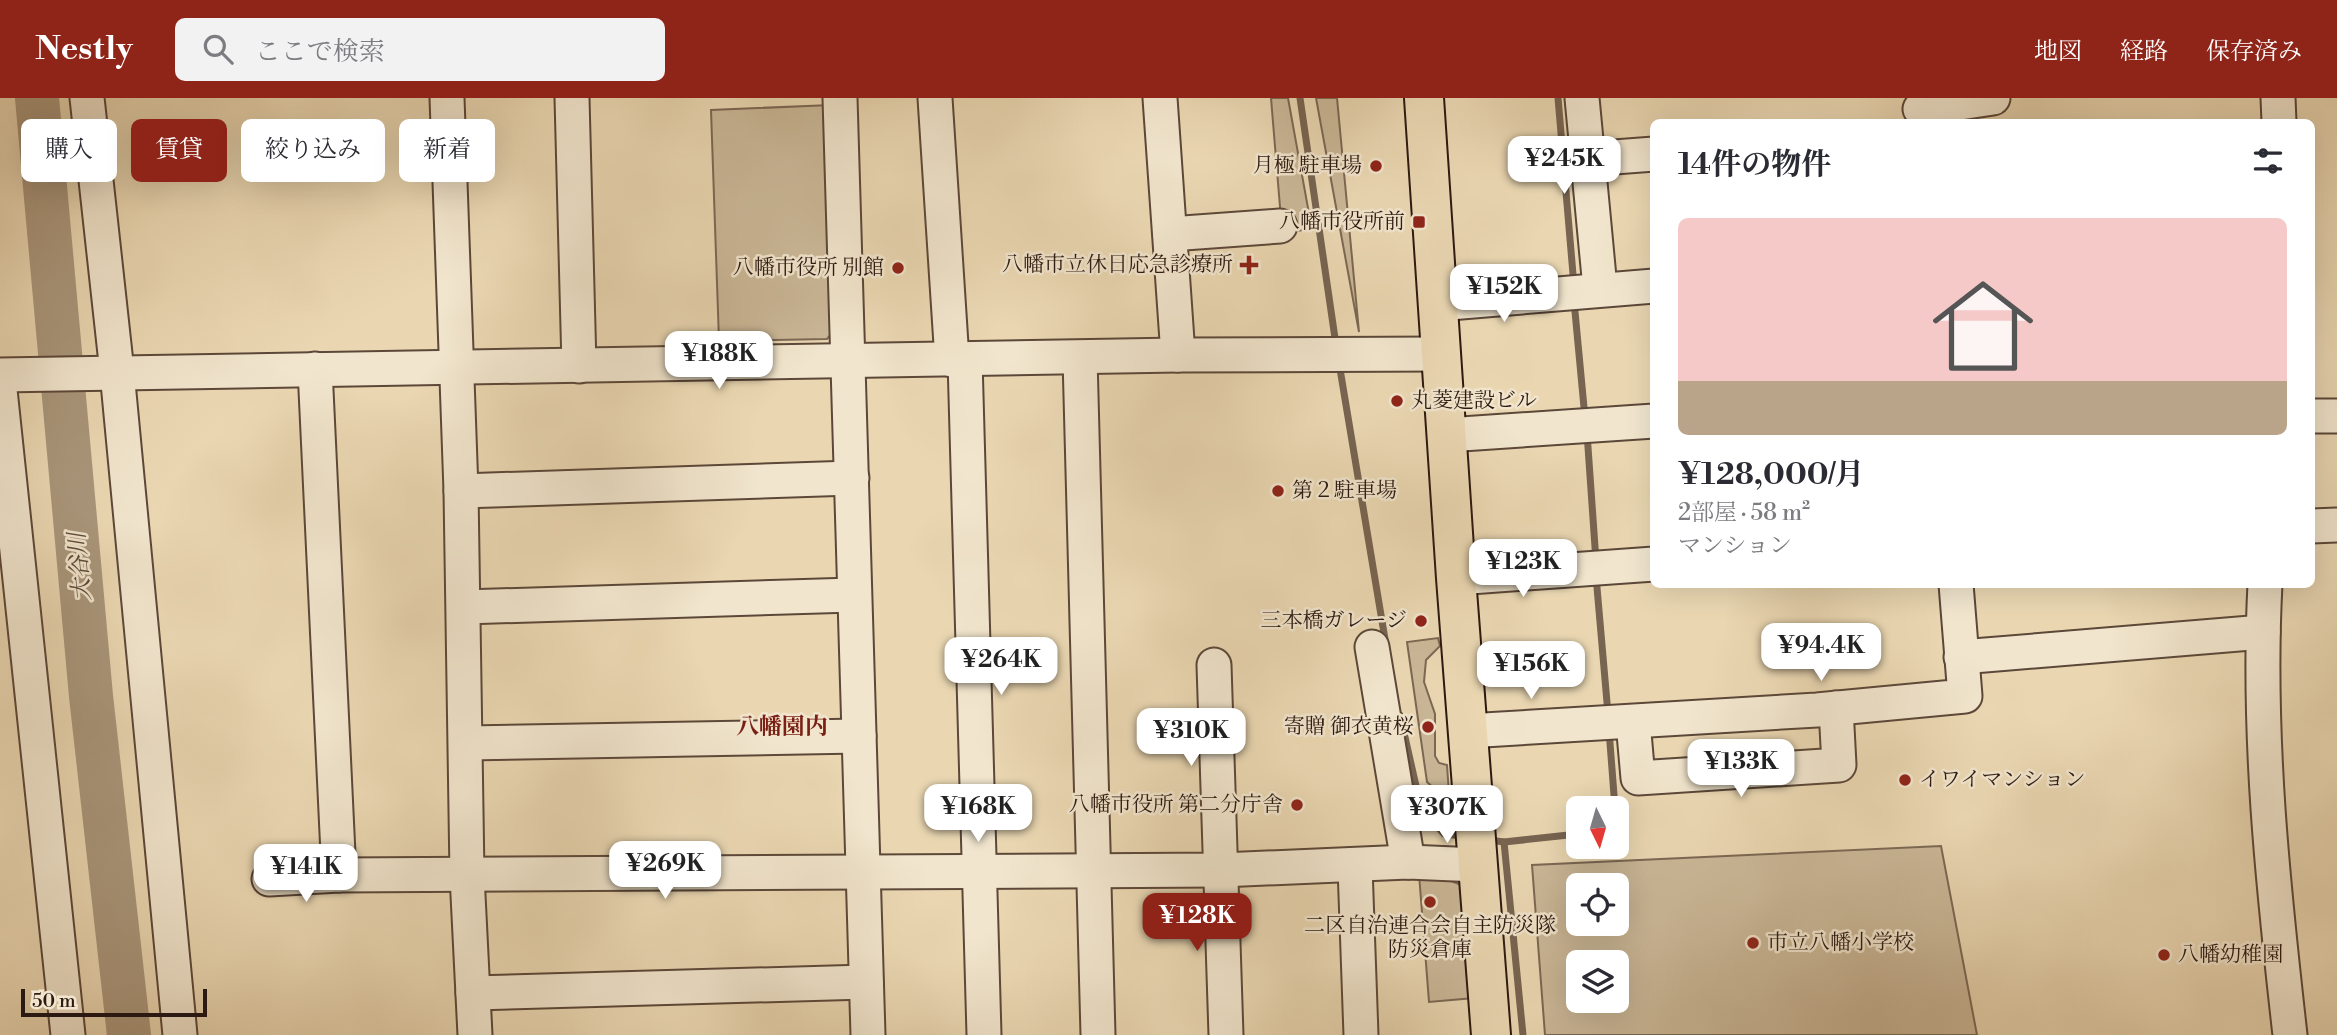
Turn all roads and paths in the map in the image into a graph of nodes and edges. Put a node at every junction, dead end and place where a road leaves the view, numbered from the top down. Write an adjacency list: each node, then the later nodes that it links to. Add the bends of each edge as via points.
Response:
1 (87, 98): 28 (street)
2 (447, 98): 26 (street)
3 (572, 98): 25 (street)
4 (840, 98): 24 (street)
5 (935, 98): 23 (street)
6 (1160, 98): 16 (street)
7 (1424, 98): 19 (main road)
8 (1582, 98): 14 (street)
9 (1993, 98): 11 (street)
10 (2278, 98): 12 (street)
11 (1921, 110)
12 (2279, 119)
13 (1650, 154): 14 (street)
14 (1588, 159): 18 (street)
15 (1280, 226): 16 (street)
16 (1170, 234): 21 (street)
17 (1650, 286): 18 (street)
18 (1586, 290): 19 (street)
19 (1437, 304): 20 (main road)
20 (1440, 354): 21 (street); 33 (main road)
21 (1178, 355): 22 (street)
22 (1080, 358): 23 (street); 56 (street)
23 (959, 360): 24 (street); 58 (street)
24 (848, 362): 25 (street); 34 (street)
25 (579, 366): 26 (street)
26 (458, 368): 27 (street); 35 (street)
27 (315, 369): 28 (street); 60 (street)
28 (111, 372): 29 (street); 66 (street)
29 (2, 380): 65 (street)
30 (2315, 416): 31 (street)
31 (2337, 416)
32 (1650, 421): 33 (street)
33 (1447, 435): 39 (main road)
34 (852, 478): 35 (street); 42 (street)
35 (461, 491): 43 (street)
36 (2337, 525): 37 (street)
37 (2315, 526)
38 (1650, 564): 39 (street)
39 (1456, 578): 50 (main road)
40 (1956, 588): 46 (street)
41 (2265, 588): 44 (street)
42 (853, 595): 43 (street); 51 (street)
43 (464, 607): 52 (street)
44 (2263, 632): 46 (street); 74 (street, via 2268,828)
45 (1372, 647): 53 (street)
46 (1961, 657): 48 (street, via 1965,696)
47 (1214, 665): 57 (street)
48 (1836, 708): 49 (street); 49 (street, via 1839,765 1638,778)
49 (1619, 724): 50 (street)
50 (1467, 731): 54 (main road)
51 (859, 736): 52 (street); 59 (street)
52 (467, 743): 61 (street)
53 (1408, 862): 54 (street); 55 (street)
54 (1478, 865): 73 (main road)
55 (1355, 866): 57 (street); 72 (street)
56 (1093, 869): 57 (street); 58 (street); 70 (street)
57 (1222, 870): 71 (street)
58 (978, 871): 59 (street); 69 (street)
59 (864, 873): 61 (street); 63 (street)
60 (339, 875): 61 (street); 62 (street)
61 (467, 875): 64 (street)
62 (269, 879)
63 (866, 982): 64 (street); 68 (street)
64 (473, 993): 67 (street)
65 (68, 1035)
66 (180, 1035)
67 (475, 1035)
68 (868, 1035)
69 (984, 1035)
70 (1098, 1035)
71 (1226, 1035)
72 (1361, 1035)
73 (1491, 1035)
74 (2290, 1035)

